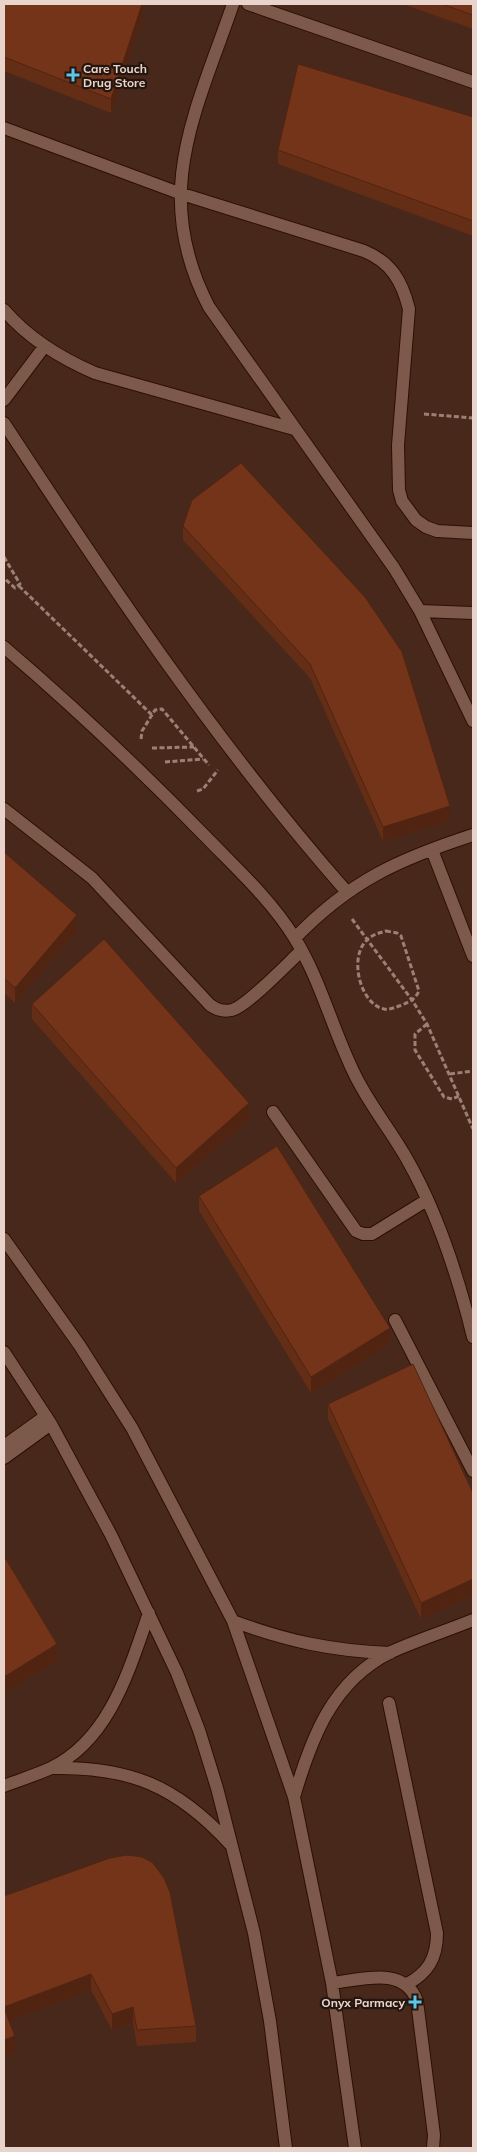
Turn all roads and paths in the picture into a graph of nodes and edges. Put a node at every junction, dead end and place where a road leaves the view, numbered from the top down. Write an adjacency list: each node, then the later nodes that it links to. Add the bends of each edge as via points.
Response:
1 (233, 4): 5 (street, via 183,154)
2 (248, 4): 3 (street)
3 (473, 82)
4 (4, 128): 5 (street)
5 (180, 193): 9 (street, via 364,251 388,265 398,278 409,309); 12 (street, via 186,245 202,294)
6 (4, 310): 7 (street)
7 (44, 347): 8 (street); 12 (street, via 95,373)
8 (4, 400)
9 (399, 412): 10 (path); 13 (street, via 399,490 408,512 437,531)
10 (473, 418)
11 (4, 423): 33 (street, via 64,516 207,721)
12 (294, 430): 17 (street, via 394,568)
13 (473, 532)
14 (4, 557): 16 (path)
15 (4, 578): 16 (path, via 15,588)
16 (19, 586): 20 (path)
17 (420, 611): 18 (street); 21 (street)
18 (473, 613)
19 (4, 647): 34 (street, via 198,829 261,894)
20 (152, 715): 22 (path, via 140,737); 23 (path, via 157,709 162,709)
21 (473, 721)
22 (144, 742)
23 (194, 747): 24 (path, via 150,748); 26 (path)
24 (155, 753)
25 (160, 758): 27 (path)
26 (204, 759): 27 (path); 29 (path, via 216,772 201,791)
27 (165, 762): 28 (path)
28 (172, 769)
29 (193, 789)
30 (4, 809): 36 (street, via 92,878 216,1009 238,1008)
31 (473, 835): 32 (street)
32 (432, 850): 33 (street, via 373,874); 37 (street)
33 (341, 895): 34 (street); 35 (path)
34 (294, 938): 36 (street)
35 (367, 939): 38 (path); 38 (path, via 386,931 401,936 419,985 419,991); 38 (path, via 359,953 357,967 363,988 372,1002 383,1009 390,1009)
36 (301, 951): 45 (street, via 356,1078 407,1160)
37 (473, 956)
38 (412, 1000): 39 (path)
39 (427, 1024): 41 (path); 42 (path, via 415,1034 415,1050 444,1097 452,1099)
40 (473, 1071): 41 (path)
41 (450, 1074): 42 (path)
42 (459, 1096): 44 (path)
43 (273, 1112): 45 (street, via 356,1231 372,1234)
44 (473, 1129)
45 (427, 1200): 48 (street, via 450,1254)
46 (4, 1239): 57 (street, via 80,1346 132,1428)
47 (395, 1320): 54 (street)
48 (473, 1337)
49 (4, 1353): 50 (street)
50 (9, 1372): 51 (street)
51 (49, 1420): 52 (street); 53 (street); 55 (street)
52 (4, 1446)
53 (4, 1458)
54 (473, 1471)
55 (149, 1613): 60 (street, via 123,1685 109,1711 78,1750); 63 (street, via 199,1730)
56 (473, 1620): 58 (street)
57 (232, 1621): 58 (street, via 310,1645); 62 (street)
58 (390, 1653): 62 (street, via 353,1680 324,1716 313,1737)
59 (389, 1703): 65 (street, via 437,1934 437,1946 428,1970)
60 (51, 1768): 61 (street); 63 (street, via 110,1770 139,1778 191,1806)
61 (4, 1786)
62 (294, 1797): 64 (street)
63 (233, 1847): 66 (street, via 270,2021)
64 (332, 1983): 65 (street, via 388,1977); 67 (street)
65 (407, 1984): 68 (street, via 417,2001)
66 (286, 2148)
67 (355, 2148)
68 (433, 2148)

